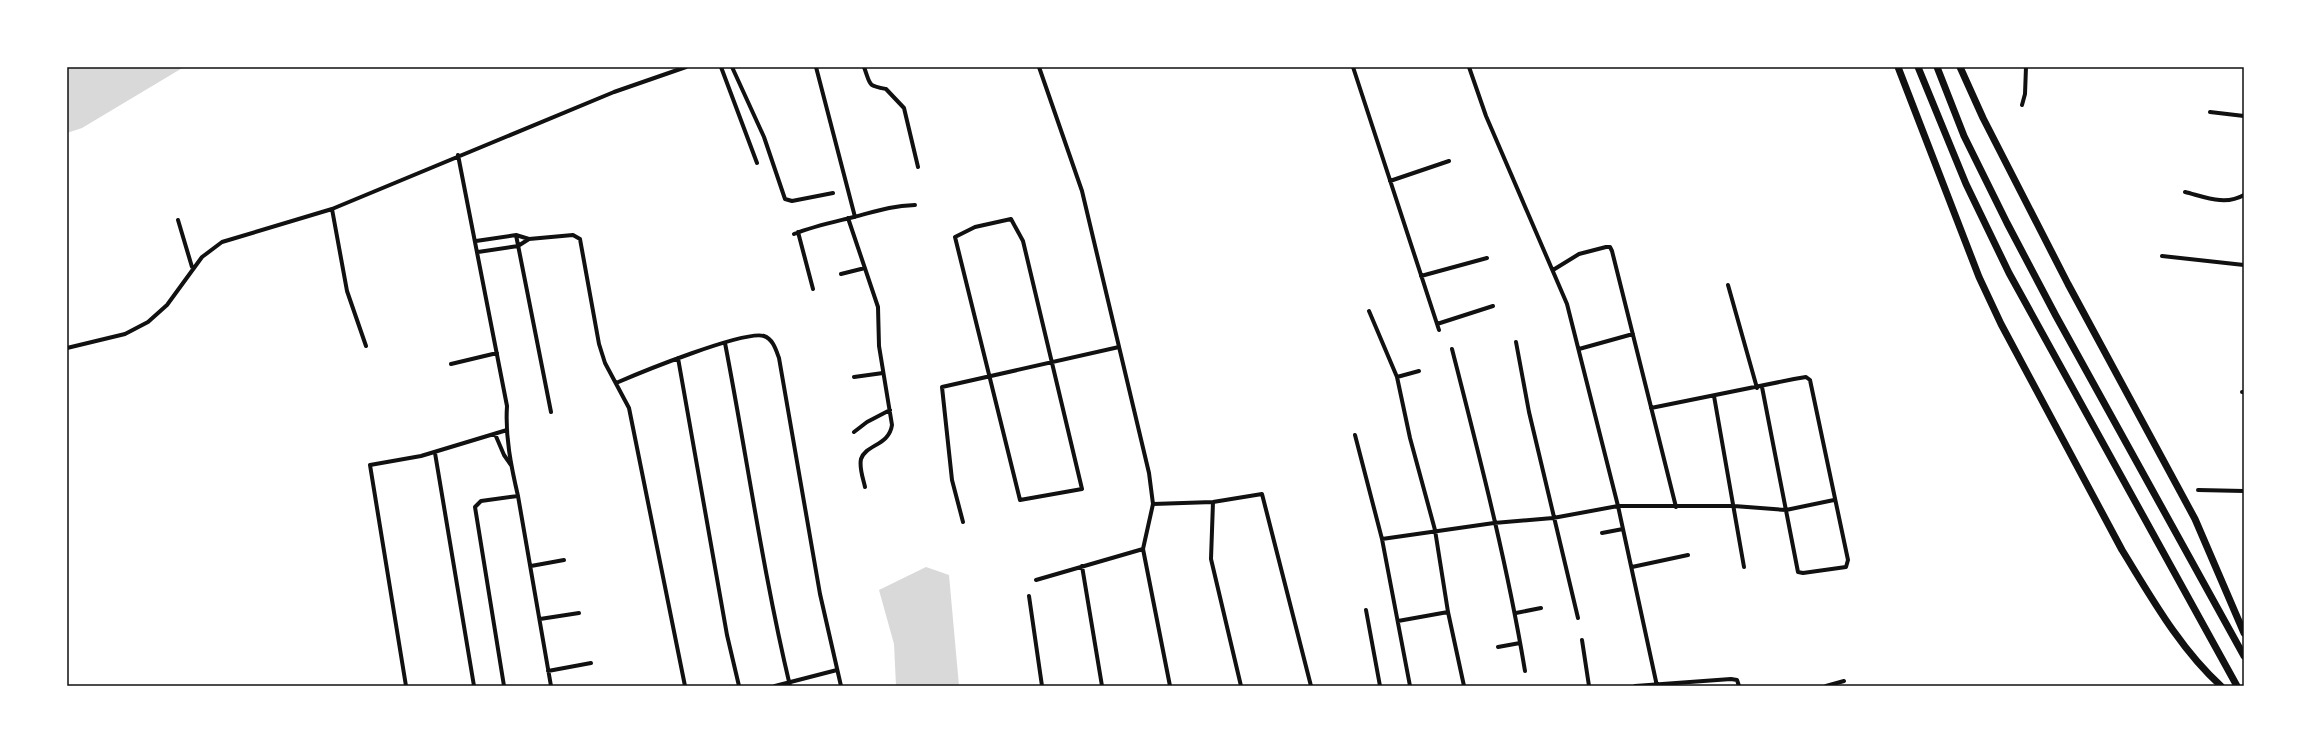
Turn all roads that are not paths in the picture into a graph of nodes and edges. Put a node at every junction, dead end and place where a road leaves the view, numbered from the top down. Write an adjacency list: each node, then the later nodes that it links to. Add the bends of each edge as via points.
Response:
1 (721, 67): 19 (street)
2 (732, 67): 23 (street, via 764,137 785,199)
3 (816, 67): 27 (street)
4 (864, 67): 20 (street, via 871,85 886,89 904,108)
5 (1039, 67): 53 (street, via 1082,191)
6 (1353, 67): 21 (street)
7 (1469, 67): 40 (street, via 1486,116)
8 (1898, 67): 145 (main road, via 1960,231 2001,324 2122,550 2167,621 2204,670)
9 (1918, 67): 146 (main road, via 1969,191 2032,317)
10 (1937, 67): 117 (main road, via 1964,136 2056,316)
11 (1960, 67): 113 (main road, via 1988,129 2068,284 2195,519)
12 (2026, 67): 14 (street, via 2026,94)
13 (684, 68): 17 (street, via 614,92)
14 (2022, 105)
15 (2210, 112): 16 (street)
16 (2244, 116)
17 (458, 155): 26 (street); 32 (street)
18 (1450, 161): 21 (street)
19 (757, 163)
20 (918, 167)
21 (1390, 181): 42 (street)
22 (2185, 192): 24 (street, via 2225,201)
23 (833, 193)
24 (2244, 195)
25 (915, 205): 27 (street, via 880,208)
26 (332, 209): 38 (street, via 232,238 210,249); 52 (street, via 347,291)
27 (855, 217): 28 (street)
28 (848, 218): 39 (street); 44 (street, via 796,233)
29 (178, 220): 38 (street)
30 (516, 235): 31 (street); 32 (street); 33 (street)
31 (529, 239): 33 (street); 66 (street, via 578,236 599,344 605,363)
32 (476, 241): 34 (street)
33 (518, 246): 34 (street); 71 (street)
34 (478, 252): 57 (street)
35 (2162, 256): 37 (street)
36 (1487, 258): 42 (street)
37 (2244, 265)
38 (192, 267): 54 (street, via 167,305 148,322 125,334)
39 (865, 268): 41 (street); 62 (street, via 878,306)
40 (1553, 270): 49 (street, via 1579,254 1610,247); 56 (street, via 1567,304)
41 (841, 274)
42 (1421, 276): 47 (street)
43 (1728, 285): 67 (street)
44 (813, 288)
45 (1493, 306): 47 (street)
46 (1369, 311): 65 (street)
47 (1437, 324): 48 (street)
48 (1439, 330)
49 (1633, 334): 56 (street); 69 (street)
50 (1516, 342): 89 (street)
51 (725, 343): 58 (street); 119 (street, via 765,336 775,349 798,460 820,594); 123 (street, via 764,567)
52 (366, 346)
53 (1119, 347): 59 (street); 84 (street, via 1149,472)
54 (67, 348)
55 (1452, 348): 91 (street)
56 (1579, 349): 85 (street)
57 (497, 353): 60 (street); 72 (street, via 507,406)
58 (678, 358): 66 (street); 130 (street, via 727,635)
59 (1051, 362): 63 (street); 63 (street, via 1082,489 1020,500); 63 (street, via 1023,241 1011,219 975,227 955,237)
60 (451, 364)
61 (1419, 371): 65 (street)
62 (882, 373): 64 (street); 70 (street)
63 (990, 376): 90 (street, via 942,387 952,480)
64 (854, 377)
65 (1397, 377): 93 (street)
66 (616, 383): 129 (street, via 629,408)
67 (1759, 387): 68 (street); 82 (street, via 1806,377 1810,380 1815,392); 88 (street)
68 (1714, 396): 69 (street); 86 (street)
69 (1651, 408): 87 (street)
70 (890, 410): 73 (street); 78 (street, via 891,432 862,458 861,471)
71 (551, 412)
72 (507, 430): 74 (street); 77 (street)
73 (854, 432)
74 (495, 434): 76 (street); 77 (street, via 504,456)
75 (1356, 436): 95 (street)
76 (435, 452): 125 (street, via 370,466); 126 (street)
77 (511, 465): 81 (street)
78 (865, 487)
79 (2198, 490): 80 (street)
80 (2244, 491)
81 (518, 496): 99 (street); 127 (street, via 481,501 475,507)
82 (1834, 500): 88 (street); 88 (street, via 1848,560 1846,567 1798,572)
83 (1213, 502): 84 (street); 136 (street, via 1211,559); 137 (street, via 1262,494)
84 (1152, 504): 96 (street)
85 (1618, 506): 87 (street); 89 (street); 92 (street)
86 (1734, 506): 87 (street); 88 (street); 102 (street)
87 (1676, 507)
88 (1786, 510)
89 (1553, 518): 91 (street); 110 (street)
90 (963, 522)
91 (1494, 523): 93 (street); 109 (street)
92 (1623, 529): 94 (street); 101 (street)
93 (1434, 530): 95 (street); 107 (street)
94 (1602, 533)
95 (1382, 539): 112 (street)
96 (1143, 549): 100 (street); 135 (street)
97 (1688, 555): 101 (street)
98 (564, 560): 99 (street)
99 (531, 566): 111 (street)
100 (1082, 566): 103 (street); 134 (street)
101 (1632, 567): 124 (street)
102 (1744, 567)
103 (1036, 580)
104 (1029, 596): 133 (street)
105 (1541, 608): 109 (street)
106 (1366, 610): 138 (street)
107 (1448, 612): 112 (street); 140 (street)
108 (579, 613): 111 (street)
109 (1516, 613): 115 (street)
110 (1578, 618)
111 (540, 619): 120 (street)
112 (1398, 621): 139 (street)
113 (2244, 632)
114 (1582, 640): 141 (street)
115 (1520, 643): 116 (street); 121 (street)
116 (1498, 647)
117 (2244, 656)
118 (591, 663): 120 (street)
119 (837, 670): 123 (street); 132 (street)
120 (548, 671): 128 (street)
121 (1525, 671)
122 (1844, 681): 144 (street)
123 (789, 684): 131 (street)
124 (1657, 685): 142 (street); 143 (street, via 1731,679 1737,680)
125 (406, 686)
126 (474, 686)
127 (504, 686)
128 (551, 686)
129 (685, 686)
130 (739, 686)
131 (775, 686)
132 (841, 686)
133 (1042, 686)
134 (1102, 686)
135 (1170, 686)
136 (1241, 686)
137 (1311, 686)
138 (1380, 686)
139 (1410, 686)
140 (1464, 686)
141 (1589, 686)
142 (1634, 686)
143 (1739, 686)
144 (1826, 686)
145 (2221, 686)
146 (2237, 686)

